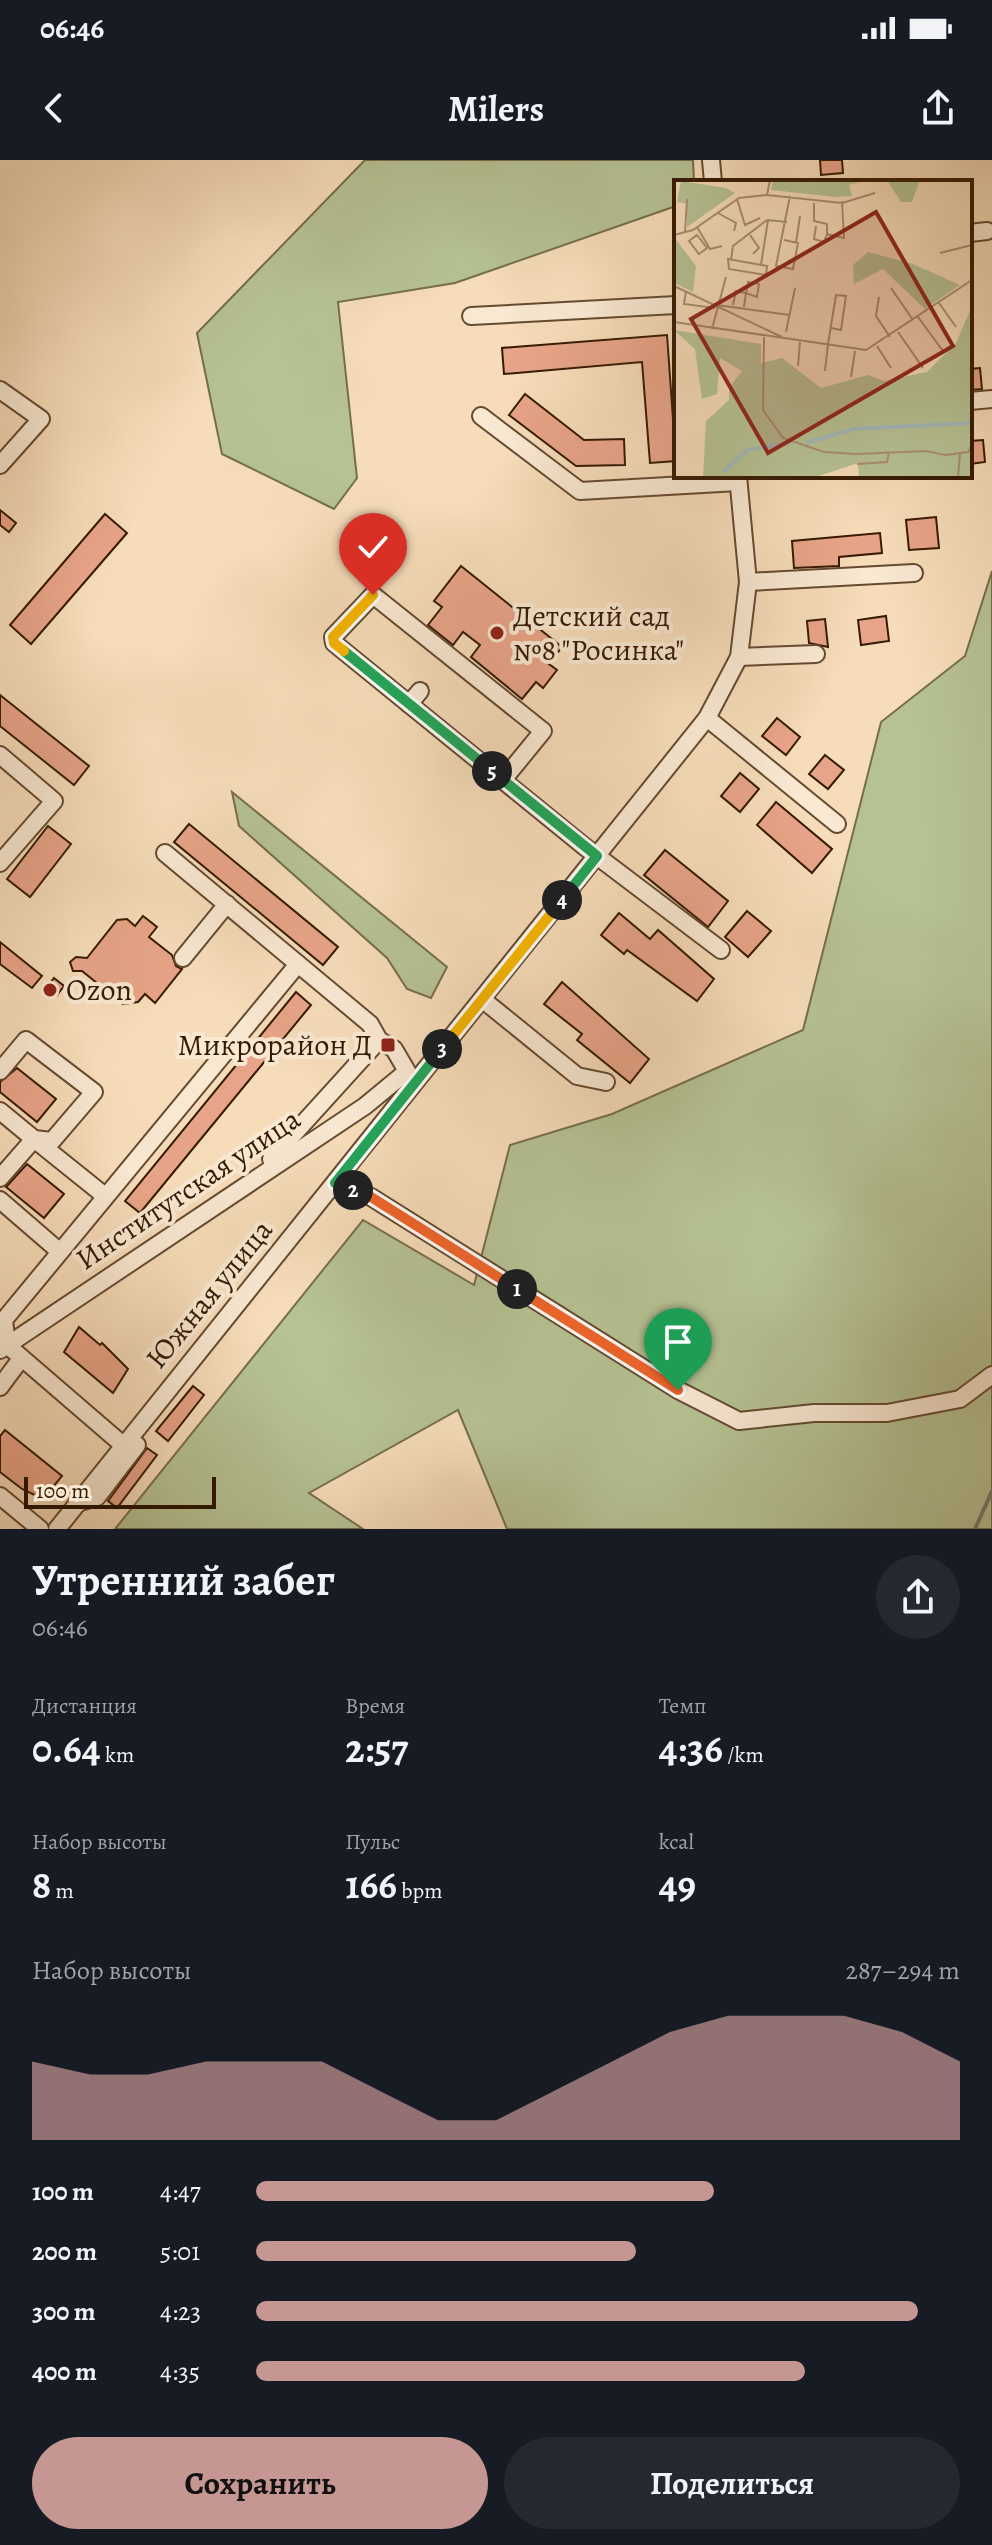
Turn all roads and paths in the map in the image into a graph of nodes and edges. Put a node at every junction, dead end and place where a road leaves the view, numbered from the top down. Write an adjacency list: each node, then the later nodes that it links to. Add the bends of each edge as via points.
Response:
1 (711, 160): 2 (street)
2 (713, 180)
3 (674, 305): 4 (street)
4 (471, 316)
5 (0, 390): 9 (street, via 41,419)
6 (992, 399): 7 (street)
7 (972, 401)
8 (481, 416): 10 (street, via 580,491)
9 (0, 465)
10 (738, 479): 12 (street, Южная улица)
11 (914, 573): 12 (street)
12 (748, 582): 14 (street, Южная улица)
13 (816, 654): 14 (street)
14 (739, 657): 15 (street, Южная улица)
15 (707, 718): 18 (street); 20 (street, Южная улица)
16 (0, 755): 21 (street, via 54,801)
17 (503, 780): 17 (street, via 543,731 373,595 333,637 334,643 415,698); 20 (street)
18 (837, 824)
19 (165, 853): 22 (street)
20 (597, 856): 23 (street); 26 (street, Южная улица)
21 (0, 863)
22 (227, 904): 24 (street); 25 (street)
23 (721, 950)
24 (183, 958)
25 (298, 964): 27 (street, via 370,1024); 36 (street)
26 (482, 999): 29 (street, via 577,1076); 30 (street, Южная улица)
27 (379, 1040): 30 (street, via 394,1049); 33 (street)
28 (0, 1071): 32 (street, via 26,1040 94,1092 52,1141)
29 (606, 1082)
30 (409, 1083): 33 (street, Институтская улица); 35 (street, Южная улица)
31 (0, 1111): 32 (street)
32 (34, 1139): 34 (street); 36 (street)
33 (256, 1176): 39 (street, Институтская улица)
34 (0, 1178)
35 (335, 1183): 41 (street, via 371,1197 678,1390 739,1421 887,1413 960,1399); 44 (street, Южная улица)
36 (105, 1196): 38 (street)
37 (0, 1200): 38 (street)
38 (59, 1251): 39 (street, via 4,1320)
39 (2, 1345): 40 (street)
40 (20, 1360): 43 (street); 44 (street)
41 (992, 1375)
42 (188, 1380): 46 (street, via 97,1497)
43 (0, 1387)
44 (123, 1445): 46 (street, Южная улица)
45 (0, 1496): 47 (street)
46 (82, 1507): 48 (street, Южная улица)
47 (40, 1529)
48 (57, 1529)

